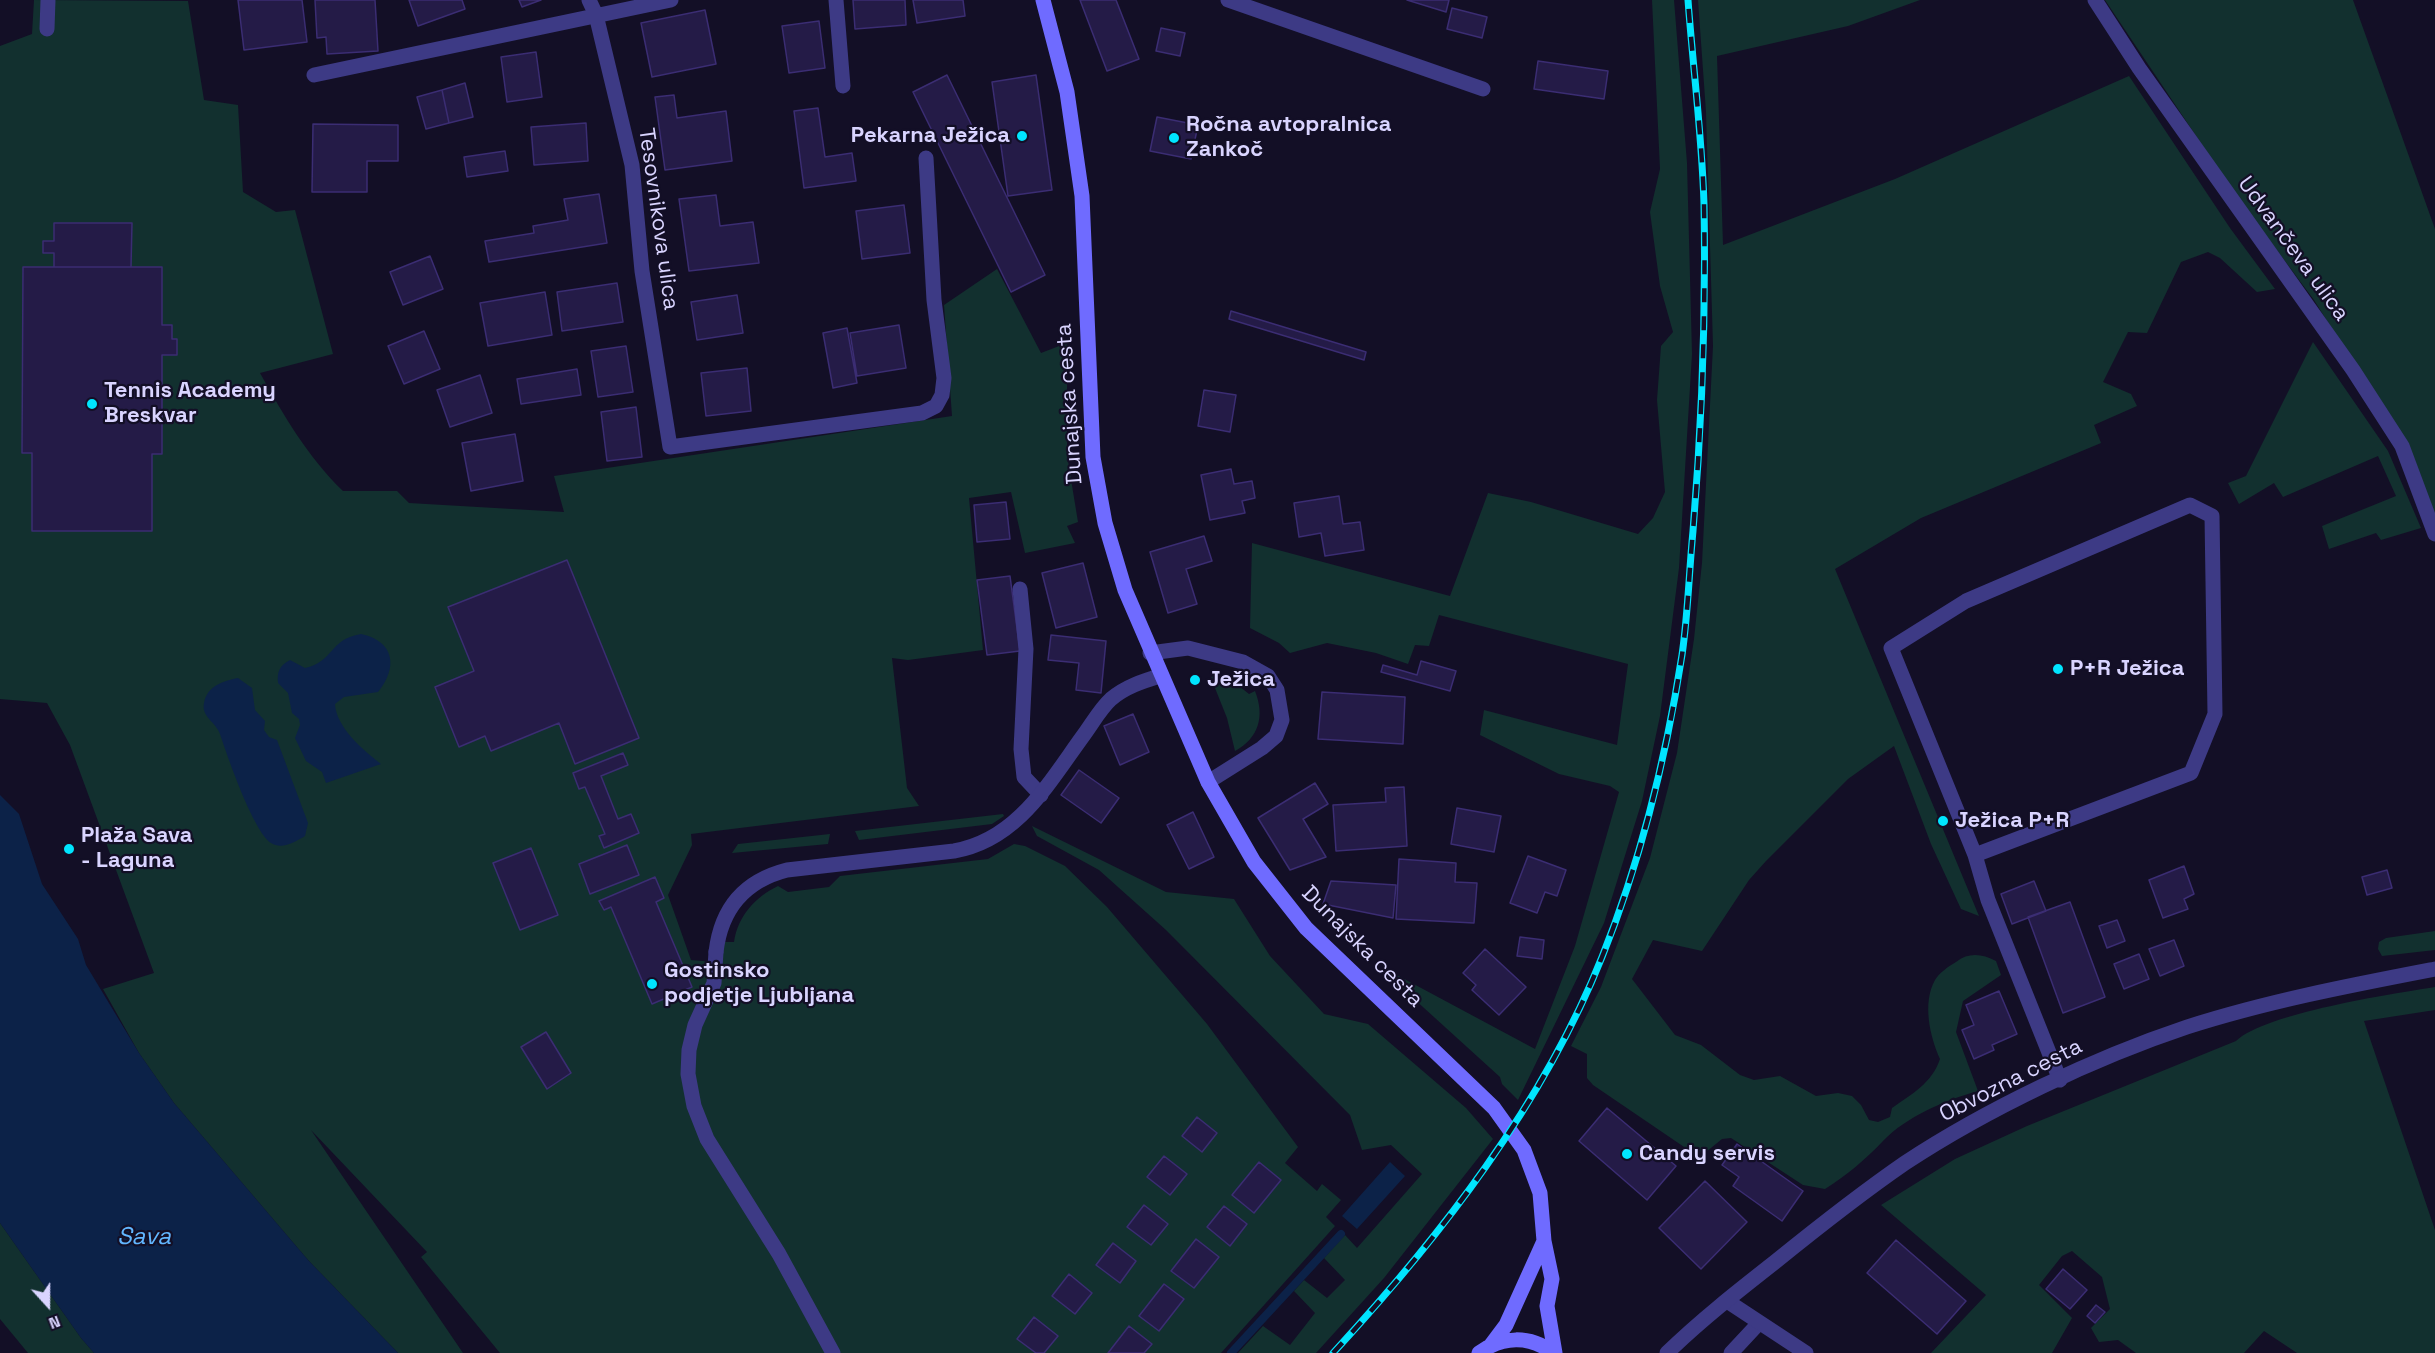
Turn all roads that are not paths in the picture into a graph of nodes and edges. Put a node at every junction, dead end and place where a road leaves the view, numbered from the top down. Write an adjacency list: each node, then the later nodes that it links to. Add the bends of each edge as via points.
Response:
1 (48, 0): 9 (street)
2 (589, 0): 8 (street, Tesovnikova ulica)
3 (671, 0): 8 (street)
4 (836, 0): 11 (street)
5 (1044, 0): 16 (main road, Dunajska cesta, via 1067,92 1082,196 1089,410 1097,484 1118,567)
6 (1228, 0): 12 (street)
7 (2095, 0): 14 (street, Udvančeva ulica, via 2158,97 2353,370 2402,446)
8 (596, 15): 10 (street); 13 (street, Tesovnikova ulica, via 632,165 642,271 669,447 922,413 936,406 944,378 934,300)
9 (46, 29)
10 (314, 75)
11 (843, 86)
12 (1483, 89)
13 (926, 158)
14 (2435, 534)
15 (1020, 589): 19 (street, via 1026,649 1021,749 1024,777)
16 (1150, 653): 17 (main road, Dunajska cesta); 18 (street, via 1188,648 1243,662 1268,676 1277,690 1282,720 1276,736)
17 (1160, 676): 18 (main road, Dunajska cesta); 19 (street, via 1109,701)
18 (1208, 782): 23 (main road, Dunajska cesta, via 1254,862 1294,915 1345,968 1453,1066 1510,1129 1538,1181)
19 (1041, 795): 27 (street, via 997,837 977,845 765,876 729,908 720,929 714,983 695,1025 689,1050 688,1074 694,1106 707,1139 779,1254)
20 (1975, 855): 20 (street, via 2191,773 2216,714 2212,516 2190,505 1966,601 1891,648); 22 (street, via 1988,900)
21 (2435, 969): 22 (street, Obvozna cesta, via 2316,992 2220,1017)
22 (2060, 1080): 24 (street, Obvozna cesta, via 1907,1162)
23 (1544, 1241): 26 (main road, Dunajska cesta, via 1506,1325); 28 (main road, Dunajska cesta, via 1551,1279 1547,1306)
24 (1726, 1300): 25 (street); 29 (street, Obvozna cesta)
25 (1759, 1323): 30 (street); 31 (street)
26 (1485, 1349): 28 (main road, Dunajska cesta, via 1507,1340 1524,1340)
27 (833, 1353)
28 (1554, 1353)
29 (1667, 1353)
30 (1731, 1353)
31 (1806, 1353)

